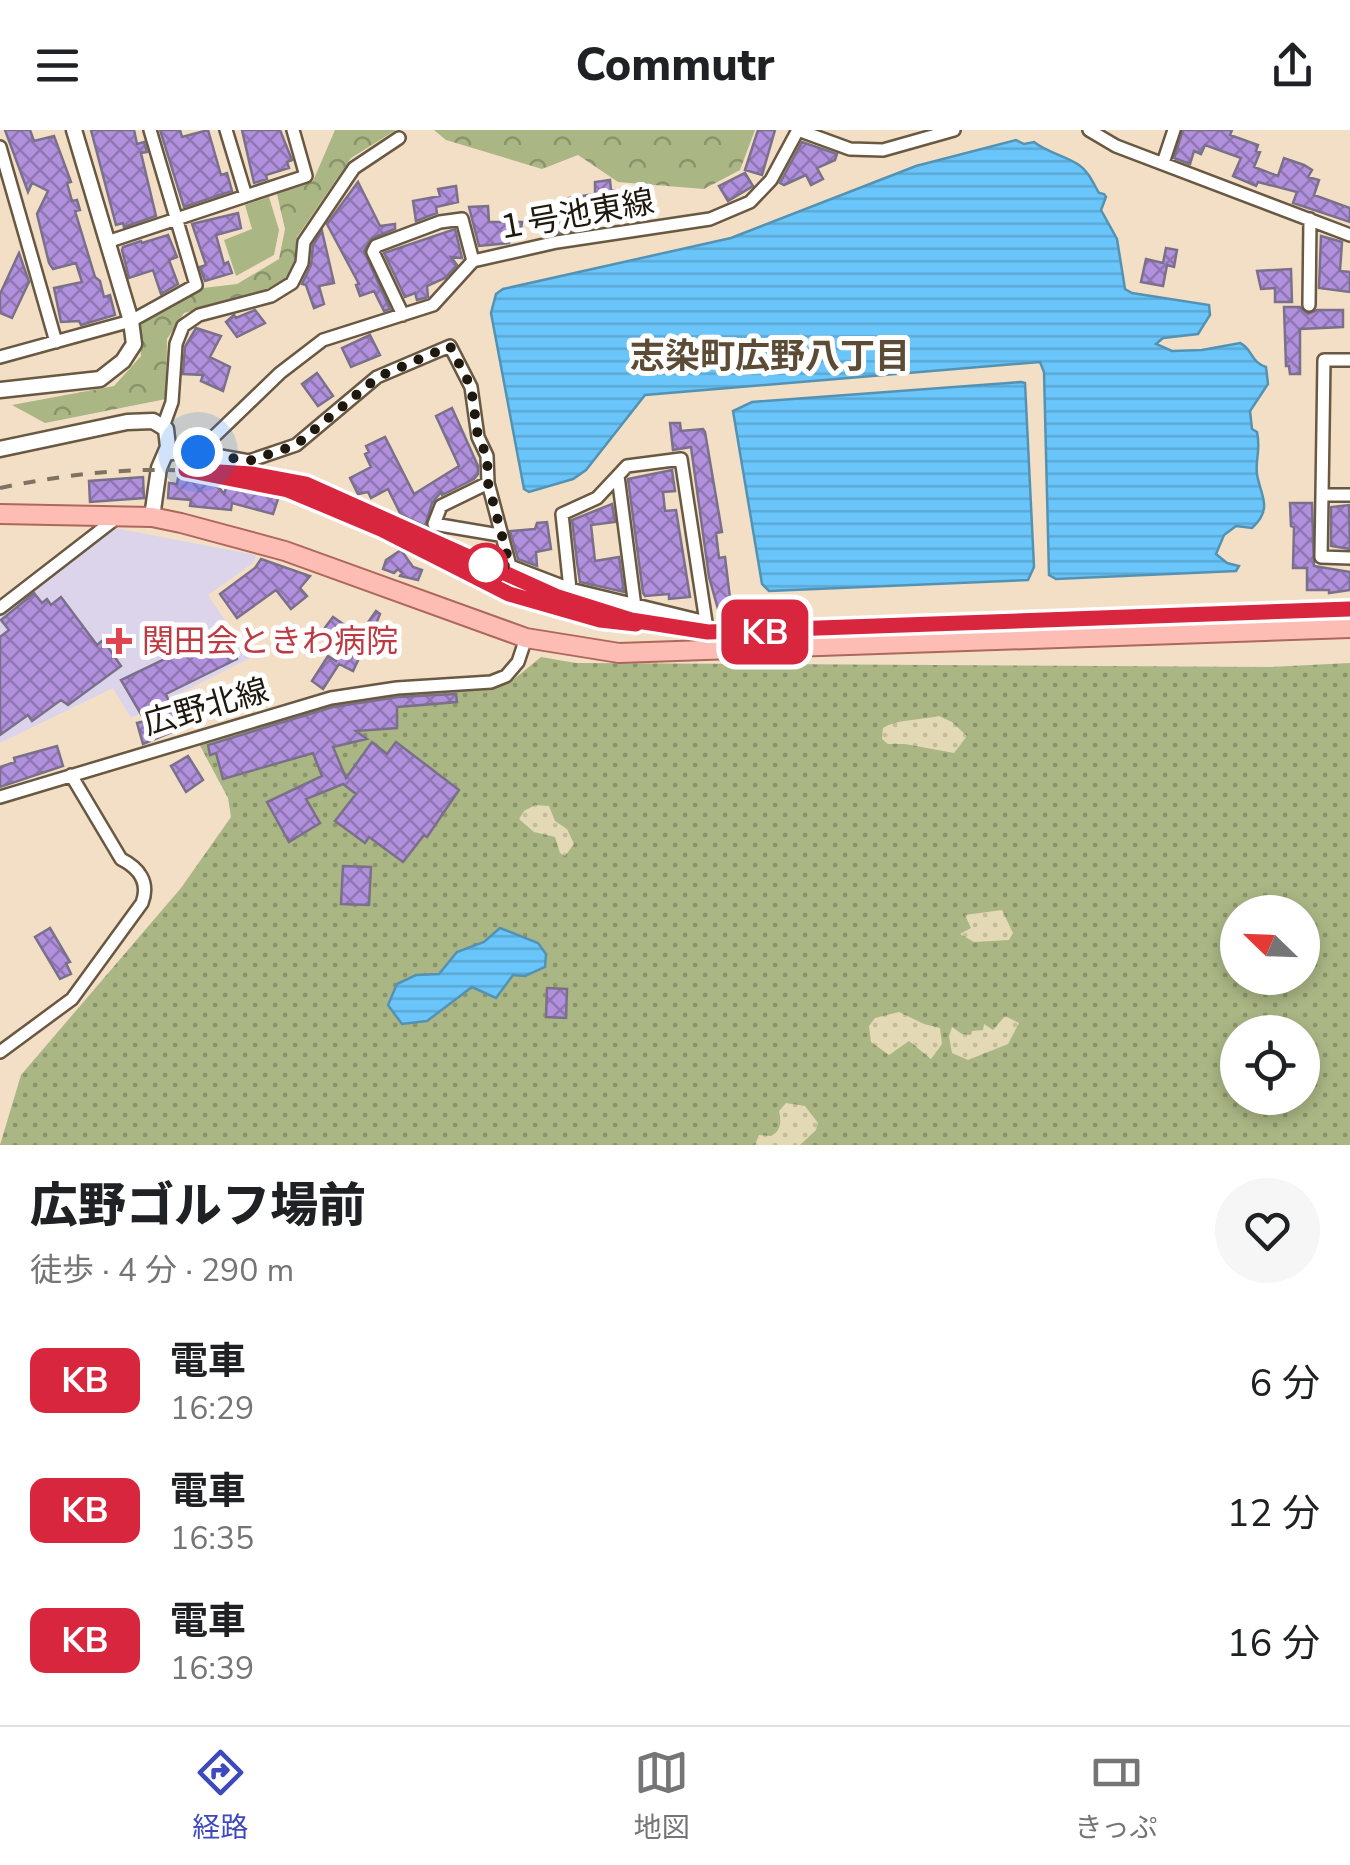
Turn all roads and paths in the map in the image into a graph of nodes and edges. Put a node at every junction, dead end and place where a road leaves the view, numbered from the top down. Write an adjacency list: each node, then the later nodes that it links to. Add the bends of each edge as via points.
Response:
1 (74, 130): 17 (street)
2 (150, 130): 14 (street)
3 (226, 130): 13 (street)
4 (293, 130): 13 (street, via 306,176)
5 (954, 130): 18 (street, １号池東線, via 882,150 850,150 798,130 771,180 750,202 724,214)
6 (1089, 130): 10 (street)
7 (1174, 130): 10 (street)
8 (399, 138): 26 (street, via 354,168 304,242 292,283 182,326)
9 (0, 147): 11 (street)
10 (1163, 164): 15 (street)
11 (7, 171): 12 (street); 22 (street)
12 (0, 184)
13 (246, 196): 14 (street)
14 (176, 219): 17 (street); 21 (street, via 196,285)
15 (1310, 219): 16 (street); 19 (street)
16 (1350, 235)
17 (107, 242): 21 (street)
18 (474, 262): 20 (street, １号池東線, via 433,305); 20 (street, via 462,219 376,246)
19 (1309, 305)
20 (403, 316): 28 (street, １号池東線, via 323,340)
21 (131, 321): 22 (street); 25 (street, via 134,344 100,378)
22 (56, 342): 23 (street)
23 (0, 358)
24 (1350, 360): 32 (street, via 1324,360)
25 (0, 390)
26 (163, 427): 27 (street, via 126,422); 29 (street)
27 (0, 449)
28 (198, 452): 29 (street); 31 (street, via 249,461 296,445 378,377 450,346 471,387)
29 (166, 454): 36 (street)
30 (618, 476): 39 (street, via 597,498 562,514); 40 (street); 42 (street, via 627,466 681,460)
31 (488, 483): 37 (street); 37 (street, via 441,506 434,524)
32 (1322, 495): 33 (street); 38 (street, via 1321,557)
33 (1350, 495)
34 (0, 514): 35 (main road)
35 (119, 516): 36 (main road); 41 (street)
36 (152, 517): 44 (main road, via 286,551)
37 (499, 535): 39 (street, via 510,566)
38 (1350, 558)
39 (570, 589): 40 (street)
40 (635, 606): 42 (street)
41 (0, 608)
42 (706, 622): 45 (street)
43 (1350, 628): 45 (main road)
44 (526, 638): 45 (main road, via 619,653); 46 (street, 広野北線, via 518,662 491,682 331,698)
45 (710, 650)
46 (71, 775): 47 (street, 広野北線); 48 (street, via 120,859 144,880 146,893 72,999)
47 (0, 797)
48 (0, 1052)

